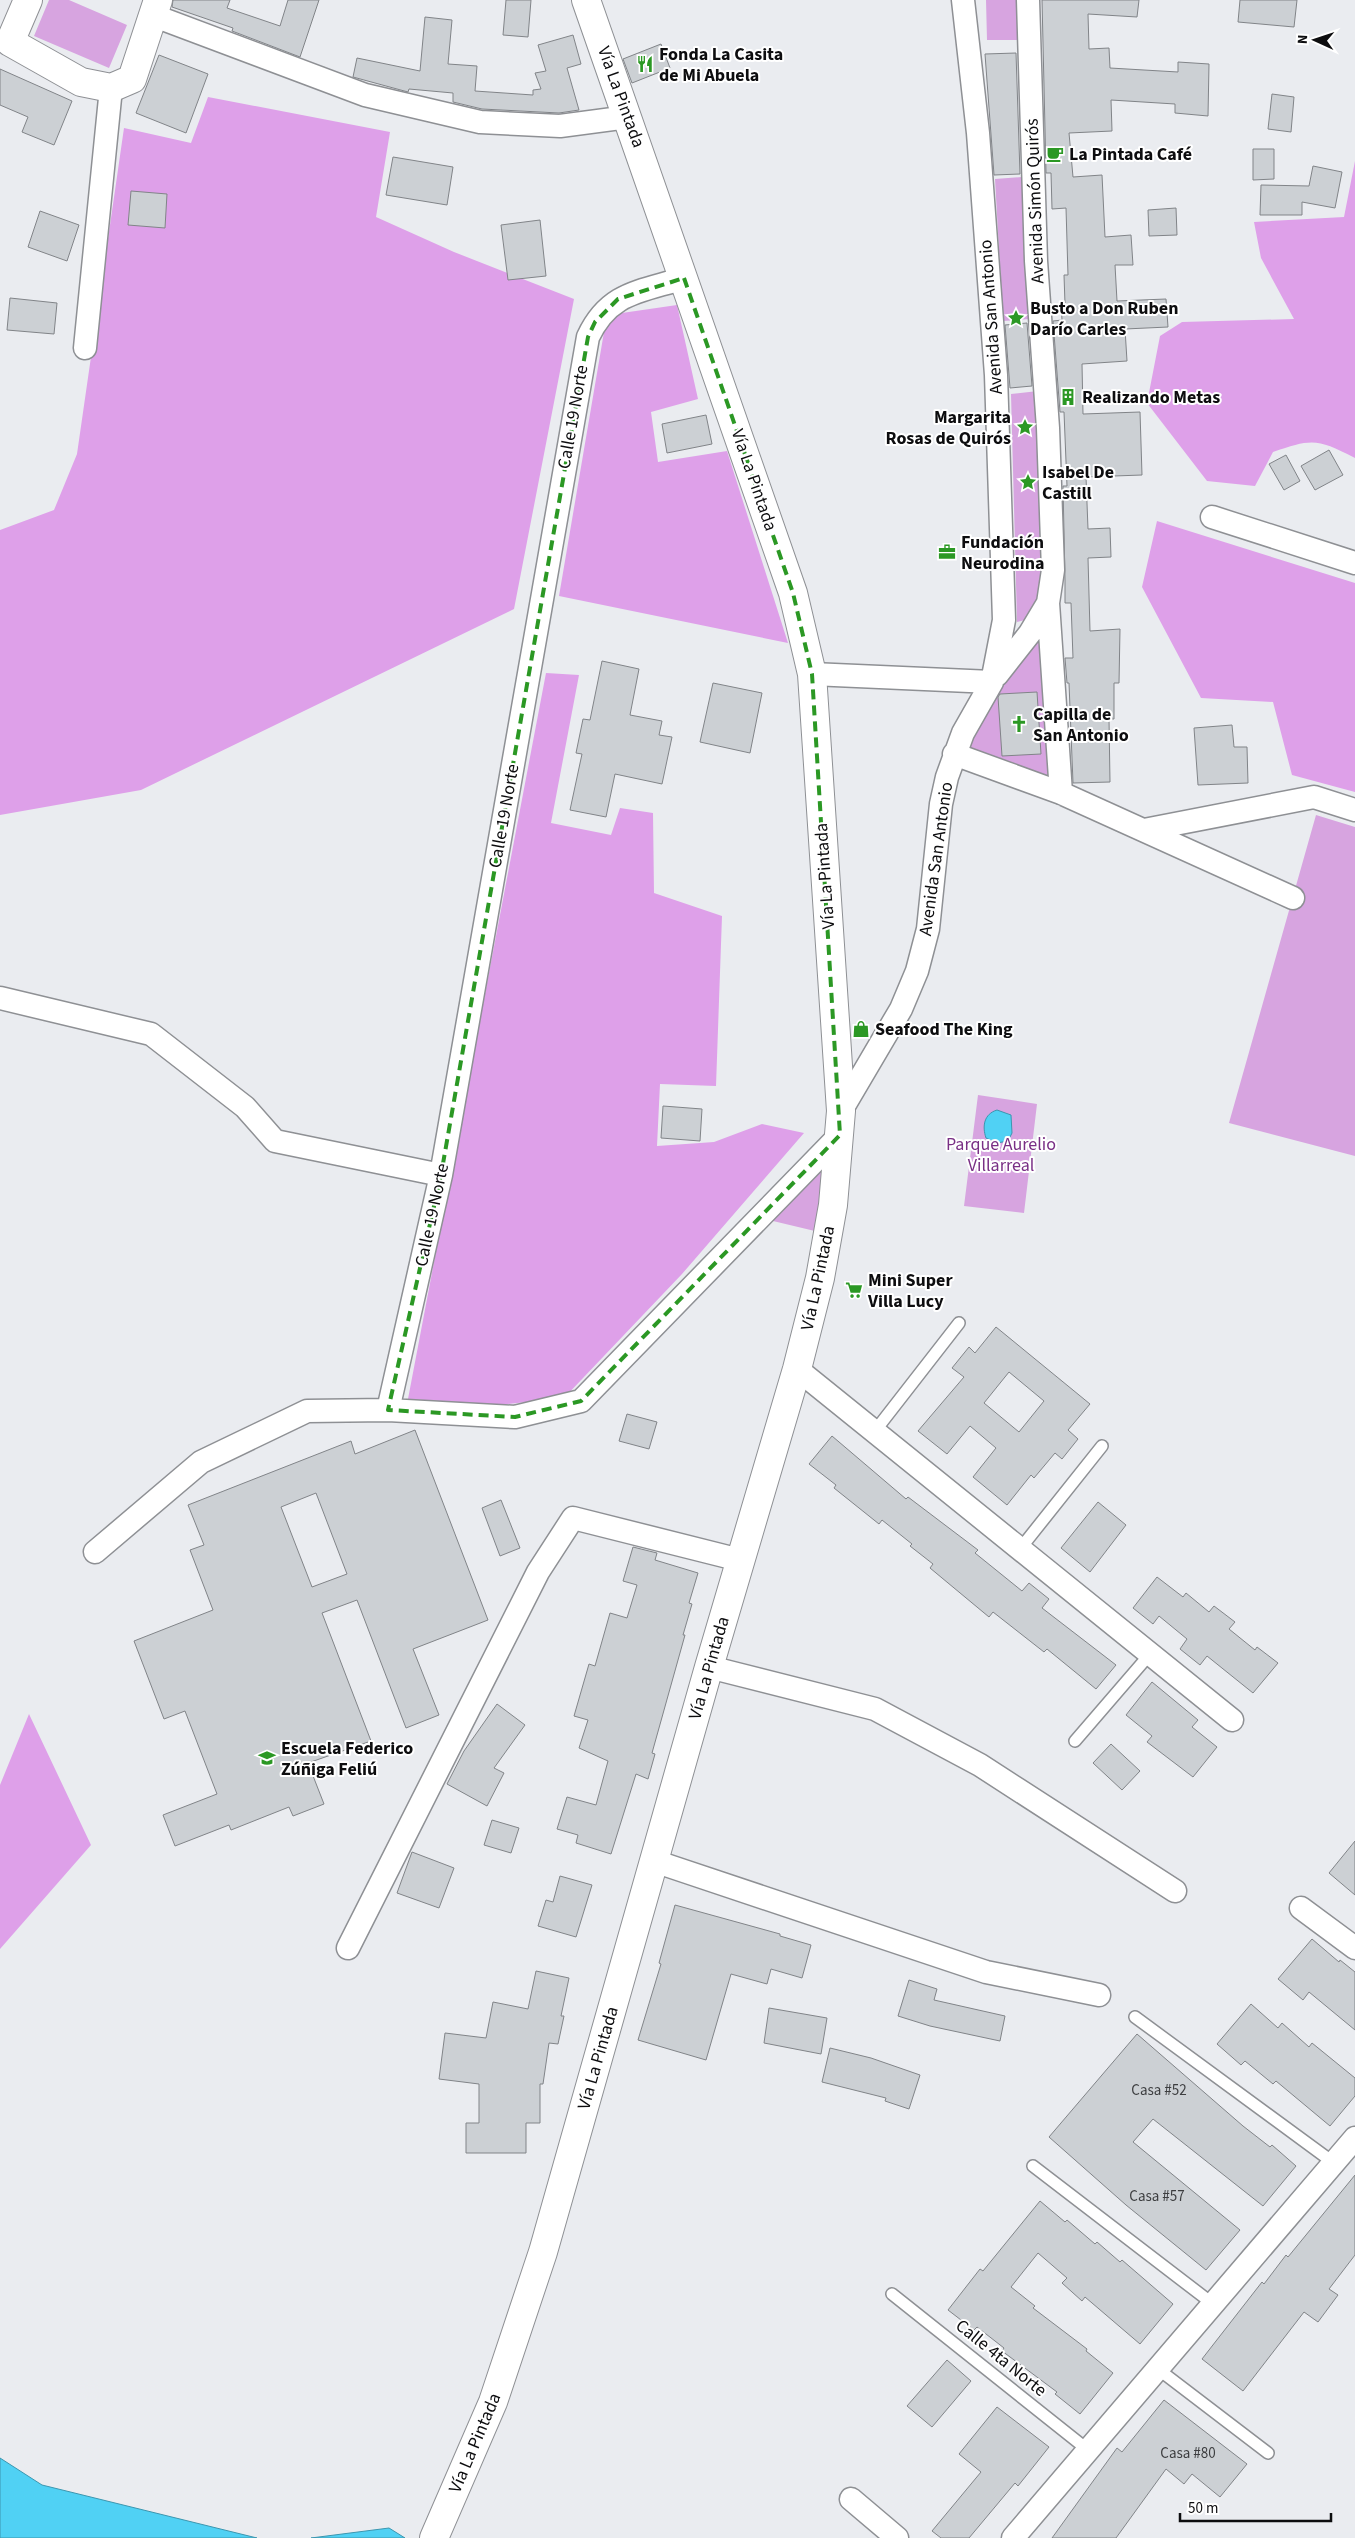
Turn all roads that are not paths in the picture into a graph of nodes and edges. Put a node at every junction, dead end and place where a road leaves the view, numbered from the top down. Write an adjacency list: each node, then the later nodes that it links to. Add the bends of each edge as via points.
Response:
1 (28, 0): 6 (main road)
2 (586, 0): 8 (main road, Vía La Pintada)
3 (963, 0): 15 (street, Avenida San Antonio, via 978,133 996,375 1004,620)
4 (1028, 0): 13 (street, Avenida Simón Quirós, via 1036,260 1052,506 1053,570)
5 (155, 7): 7 (main road, via 132,79); 8 (street, via 365,95 480,122 560,126)
6 (5, 43): 7 (main road, via 81,82)
7 (111, 88): 10 (street)
8 (628, 118): 9 (main road, Vía La Pintada)
9 (684, 278): 14 (main road, Vía La Pintada, via 793,593); 23 (street, Calle 19 Norte, via 618,299 595,322 588,337)
10 (85, 348)
11 (1212, 517): 12 (street)
12 (1355, 563)
13 (1048, 603): 15 (street, Avenida Simón Quirós, via 1030,633); 17 (street)
14 (812, 674): 15 (street); 22 (main road, Vía La Pintada)
15 (992, 682): 16 (street, Avenida San Antonio, via 971,716)
16 (954, 754): 17 (street); 22 (street, Avenida San Antonio, via 941,804 928,929 917,971 901,1009)
17 (1061, 794): 19 (street)
18 (1355, 810): 19 (street, via 1314,797)
19 (1144, 830): 20 (street)
20 (1293, 898)
21 (0, 998): 23 (street, via 151,1034 245,1107 275,1142)
22 (840, 1123): 25 (main road, Vía La Pintada, via 833,1205 820,1278); 26 (street, Avenida San Antonio, via 581,1401 515,1417)
23 (441, 1175): 26 (street, Calle 19 Norte)
24 (959, 1324): 27 (lane)
25 (797, 1369): 27 (street); 31 (main road, Vía La Pintada)
26 (388, 1410): 30 (street, Avenida San Antonio, via 307,1411 201,1462)
27 (875, 1431): 29 (street)
28 (1102, 1446): 29 (lane)
29 (1020, 1549): 32 (street)
30 (95, 1552)
31 (740, 1560): 33 (main road, Vía La Pintada); 39 (street, via 573,1518 538,1572)
32 (1150, 1654): 34 (street); 35 (lane)
33 (709, 1667): 36 (main road, Vía La Pintada); 37 (street, via 875,1709 980,1765)
34 (1232, 1720)
35 (1075, 1741)
36 (654, 1861): 41 (street, via 986,1972); 52 (main road, Vía La Pintada, via 540,2262 494,2402)
37 (1175, 1891)
38 (1301, 1908): 40 (street)
39 (348, 1948)
40 (1355, 1948)
41 (1099, 1996)
42 (1135, 2017): 44 (lane)
43 (1355, 2138): 44 (street)
44 (1334, 2163): 47 (street)
45 (1032, 2166): 47 (lane)
46 (892, 2294): 49 (lane, Calle 4ta Norte)
47 (1213, 2304): 48 (street)
48 (1158, 2369): 49 (street); 50 (lane)
49 (1088, 2450): 54 (street)
50 (1268, 2453)
51 (851, 2499): 53 (street)
52 (434, 2538)
53 (897, 2538)
54 (1013, 2538)

